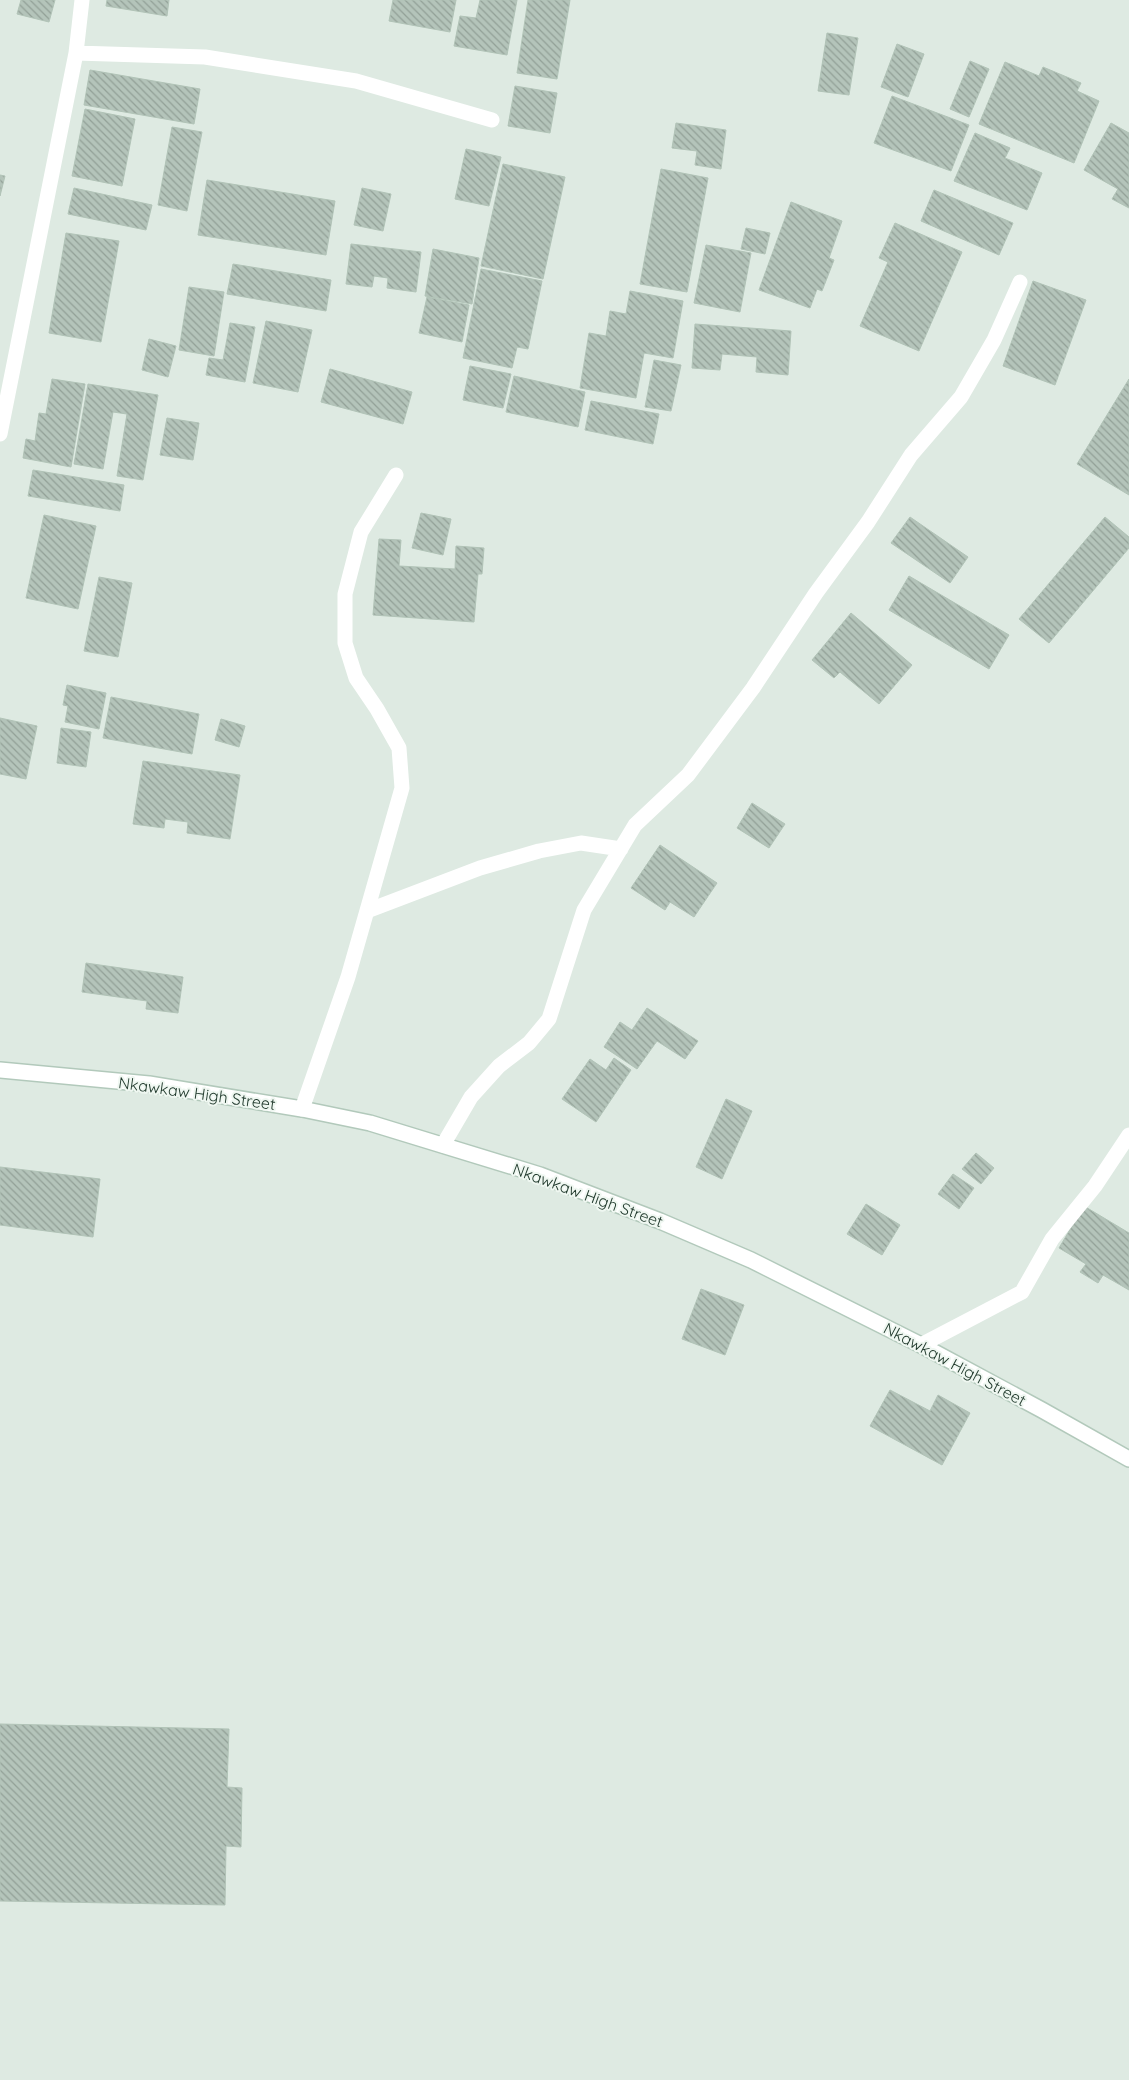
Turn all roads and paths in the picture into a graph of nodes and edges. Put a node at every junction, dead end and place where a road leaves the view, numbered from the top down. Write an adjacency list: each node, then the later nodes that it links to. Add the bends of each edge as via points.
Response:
1 (82, 0): 2 (street)
2 (76, 53): 3 (street, via 214,58 356,81); 5 (street)
3 (492, 120)
4 (1020, 282): 7 (street, via 994,340 961,397 910,455 868,522 753,688 688,775 635,825)
5 (0, 434)
6 (396, 475): 8 (street, via 361,532 345,594 345,642 356,678 398,748 402,788)
7 (621, 849): 8 (street, via 581,844 539,851 480,868); 12 (street, via 584,910 549,1019 529,1043 499,1066 471,1097)
8 (367, 911): 10 (street, via 348,977)
9 (0, 1070): 10 (street, Nkawkaw High Street, via 149,1084)
10 (302, 1109): 12 (street, Nkawkaw High Street, via 370,1123)
11 (1129, 1135): 13 (street, via 1095,1186 1052,1239 1022,1292)
12 (443, 1145): 13 (street, Nkawkaw High Street, via 540,1175 660,1221 751,1260)
13 (921, 1345): 14 (street, Nkawkaw High Street)
14 (1129, 1459)

